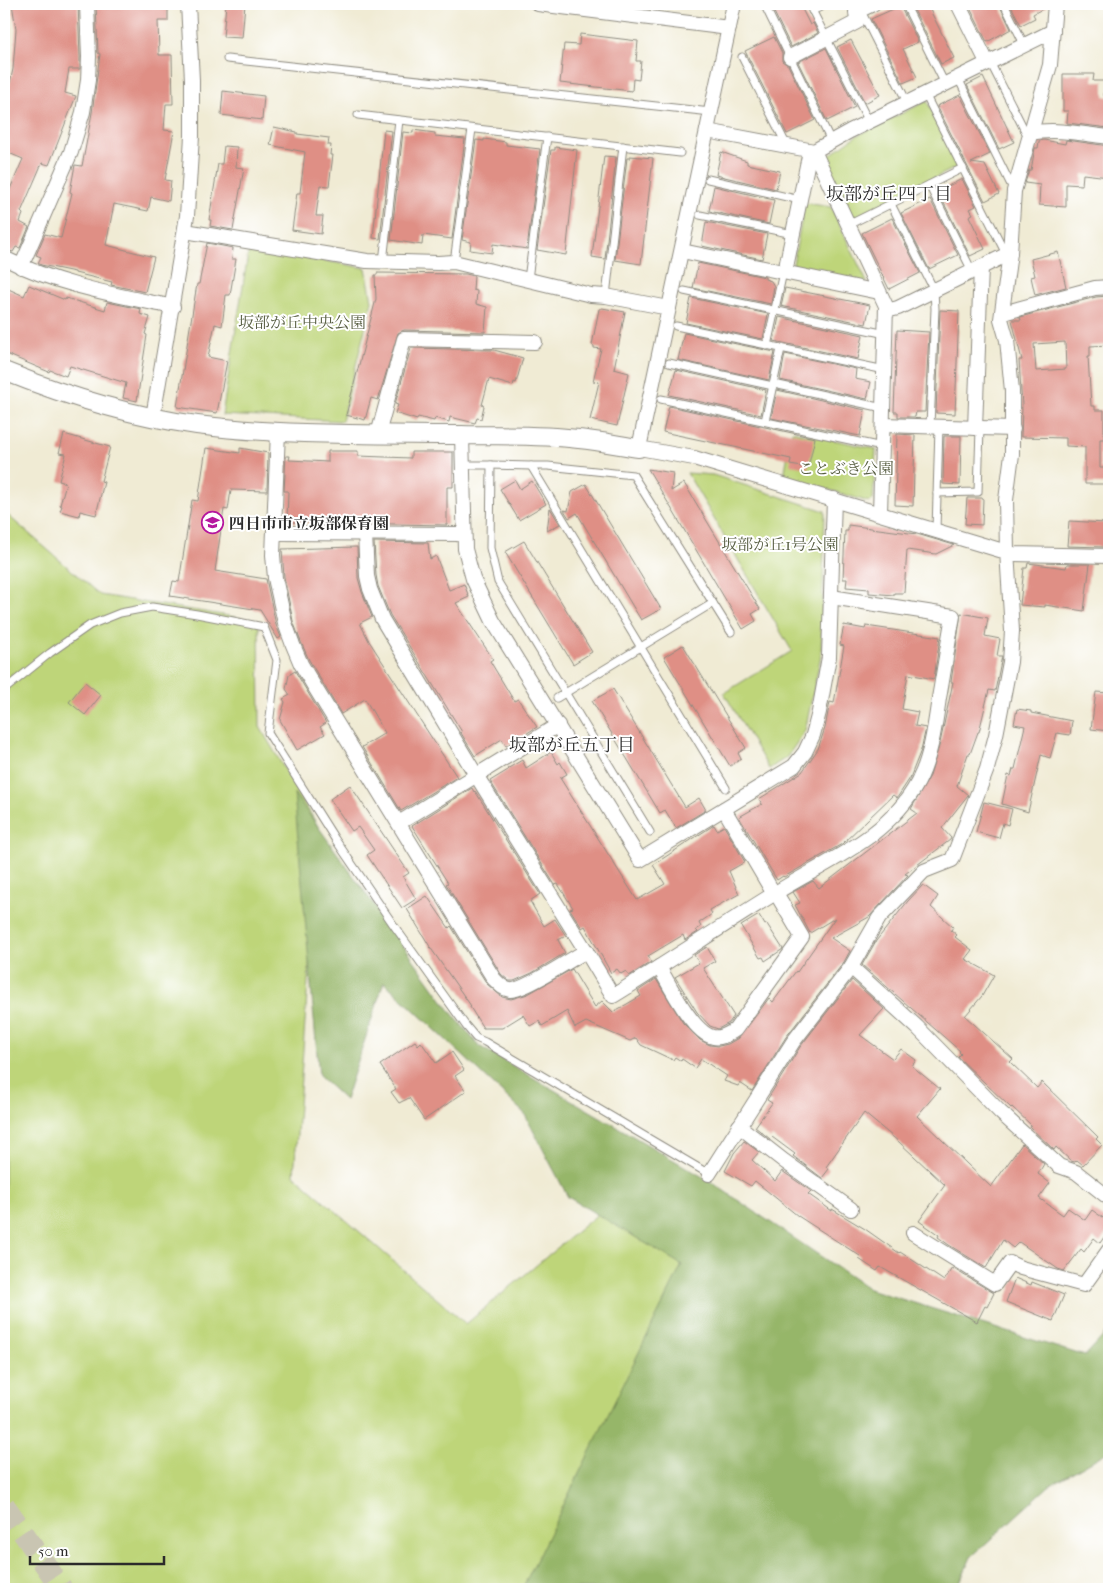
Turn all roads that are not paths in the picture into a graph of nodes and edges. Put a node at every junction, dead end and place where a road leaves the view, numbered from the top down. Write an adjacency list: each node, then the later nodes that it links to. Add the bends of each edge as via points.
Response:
1 (87, 4): 55 (street, via 88,72 83,112 71,152)
2 (188, 4): 48 (street, via 192,136)
3 (538, 4): 12 (street)
4 (734, 4): 15 (street)
5 (764, 4): 20 (lane)
6 (809, 4): 14 (lane)
7 (827, 4): 14 (lane)
8 (905, 4): 23 (lane)
9 (958, 4): 22 (street)
10 (1004, 4): 18 (lane)
11 (864, 6): 17 (street, via 856,12 857,22); 25 (lane)
12 (619, 8): 15 (street)
13 (1052, 8): 16 (street)
14 (812, 11): 17 (lane)
15 (728, 28): 26 (street)
16 (1053, 31): 18 (street); 32 (street, via 1050,65)
17 (826, 38): 20 (street); 29 (lane)
18 (1024, 44): 22 (street)
19 (742, 57): 37 (lane)
20 (790, 57): 35 (lane)
21 (227, 59): 26 (lane)
22 (989, 62): 23 (street); 32 (lane)
23 (951, 80): 24 (street); 43 (lane)
24 (925, 94): 25 (street); 40 (lane)
25 (907, 102): 29 (street)
26 (711, 112): 31 (street)
27 (358, 115): 28 (lane)
28 (399, 120): 30 (lane); 53 (lane)
29 (869, 122): 35 (street)
30 (472, 128): 33 (lane); 54 (lane)
31 (707, 131): 37 (street); 50 (street)
32 (1029, 135): 34 (street, via 1042,131); 43 (street)
33 (547, 137): 36 (lane); 58 (lane)
34 (1109, 137)
35 (831, 142): 38 (street)
36 (624, 146): 39 (lane); 63 (lane)
37 (788, 146): 38 (street)
38 (812, 151): 44 (street); 47 (street)
39 (680, 153)
40 (963, 168): 42 (lane); 51 (lane)
41 (708, 180): 44 (lane)
42 (929, 185): 45 (lane); 56 (lane)
43 (1014, 190): 51 (street)
44 (800, 200): 49 (street)
45 (891, 204): 47 (lane); 60 (lane)
46 (700, 215): 49 (lane)
47 (848, 225): 62 (street)
48 (185, 231): 53 (street); 64 (street)
49 (793, 234): 57 (street)
50 (682, 251): 57 (street); 65 (street)
51 (1008, 253): 56 (street); 68 (street)
52 (4, 258): 55 (street)
53 (383, 262): 54 (street)
54 (454, 262): 58 (street)
55 (21, 267): 64 (street, via 108,294)
56 (977, 269): 60 (street); 84 (street)
57 (784, 272): 62 (street); 66 (lane)
58 (528, 279): 63 (street)
59 (1109, 287): 68 (street)
60 (934, 290): 67 (street); 83 (lane)
61 (684, 291): 66 (lane)
62 (879, 292): 67 (street)
63 (606, 296): 65 (street)
64 (173, 307): 80 (street)
65 (669, 308): 90 (street)
66 (775, 311): 70 (lane); 72 (lane)
67 (886, 311): 70 (street)
68 (1003, 313): 85 (street, via 1001,319 1009,351)
69 (676, 326): 72 (lane)
70 (886, 334): 75 (street)
71 (535, 342): 87 (street, via 404,339)
72 (767, 346): 73 (lane)
73 (781, 349): 75 (lane); 77 (lane)
74 (669, 362): 77 (lane)
75 (884, 370): 79 (street)
76 (4, 371): 80 (street, via 69,395)
77 (774, 385): 79 (lane); 81 (lane)
78 (661, 399): 81 (lane)
79 (883, 408): 82 (street)
80 (153, 418): 86 (street, via 196,425)
81 (765, 421): 89 (lane)
82 (883, 425): 83 (street); 89 (street)
83 (934, 427): 84 (street); 94 (lane)
84 (977, 428): 85 (street); 94 (lane, via 978,492)
85 (1013, 429): 101 (street, via 1006,500)
86 (278, 431): 87 (street); 98 (street)
87 (378, 434): 88 (street)
88 (462, 435): 90 (street, via 579,439); 91 (street)
89 (882, 447): 96 (street)
90 (639, 448): 95 (street, via 694,458)
91 (463, 465): 92 (lane); 100 (street)
92 (491, 466): 93 (lane); 108 (lane, via 490,548 498,582)
93 (531, 466): 104 (lane, via 633,475); 106 (lane)
94 (937, 493): 97 (lane)
95 (834, 499): 96 (street); 103 (street)
96 (880, 513): 97 (street)
97 (936, 530): 101 (street)
98 (274, 534): 99 (street); 114 (street, via 273,555 279,602 301,664)
99 (365, 534): 100 (street); 111 (street, via 367,576 382,619)
100 (464, 534): 110 (street, via 468,564 482,600)
101 (1007, 551): 102 (street, via 1013,554); 119 (street, via 1012,631 1010,662 987,769 952,860 924,871 879,918)
102 (1109, 556)
103 (832, 597): 113 (street, via 830,657 814,735 794,766); 116 (street, via 953,616 934,732 922,774 896,814 853,847)
104 (713, 603): 105 (lane); 106 (lane)
105 (731, 632)
106 (641, 646): 108 (lane); 112 (lane)
107 (4, 690): 121 (lane, via 90,625 120,613 152,607 264,627 277,660 268,733 389,919 466,1026 476,1038)
108 (565, 694): 109 (lane); 115 (lane)
109 (557, 698)
110 (558, 726): 111 (street); 113 (street, via 640,860)
111 (476, 775): 114 (street); 117 (street)
112 (726, 788)
113 (724, 809): 116 (street)
114 (399, 823): 117 (street, via 494,979 503,988 516,990 524,987)
115 (650, 832)
116 (775, 894): 118 (street); 118 (street, via 802,937 735,1030 720,1038 698,1028)
117 (586, 950): 118 (street, via 613,996)
118 (659, 967)
119 (851, 967): 120 (street, via 793,1042); 122 (street, via 1059,1166 1076,1172)
120 (739, 1126): 121 (street); 123 (street)
121 (709, 1174)
122 (1109, 1198)
123 (851, 1209)
124 (913, 1233): 125 (street, via 995,1284 1010,1263 1084,1285)
125 (1109, 1250)

